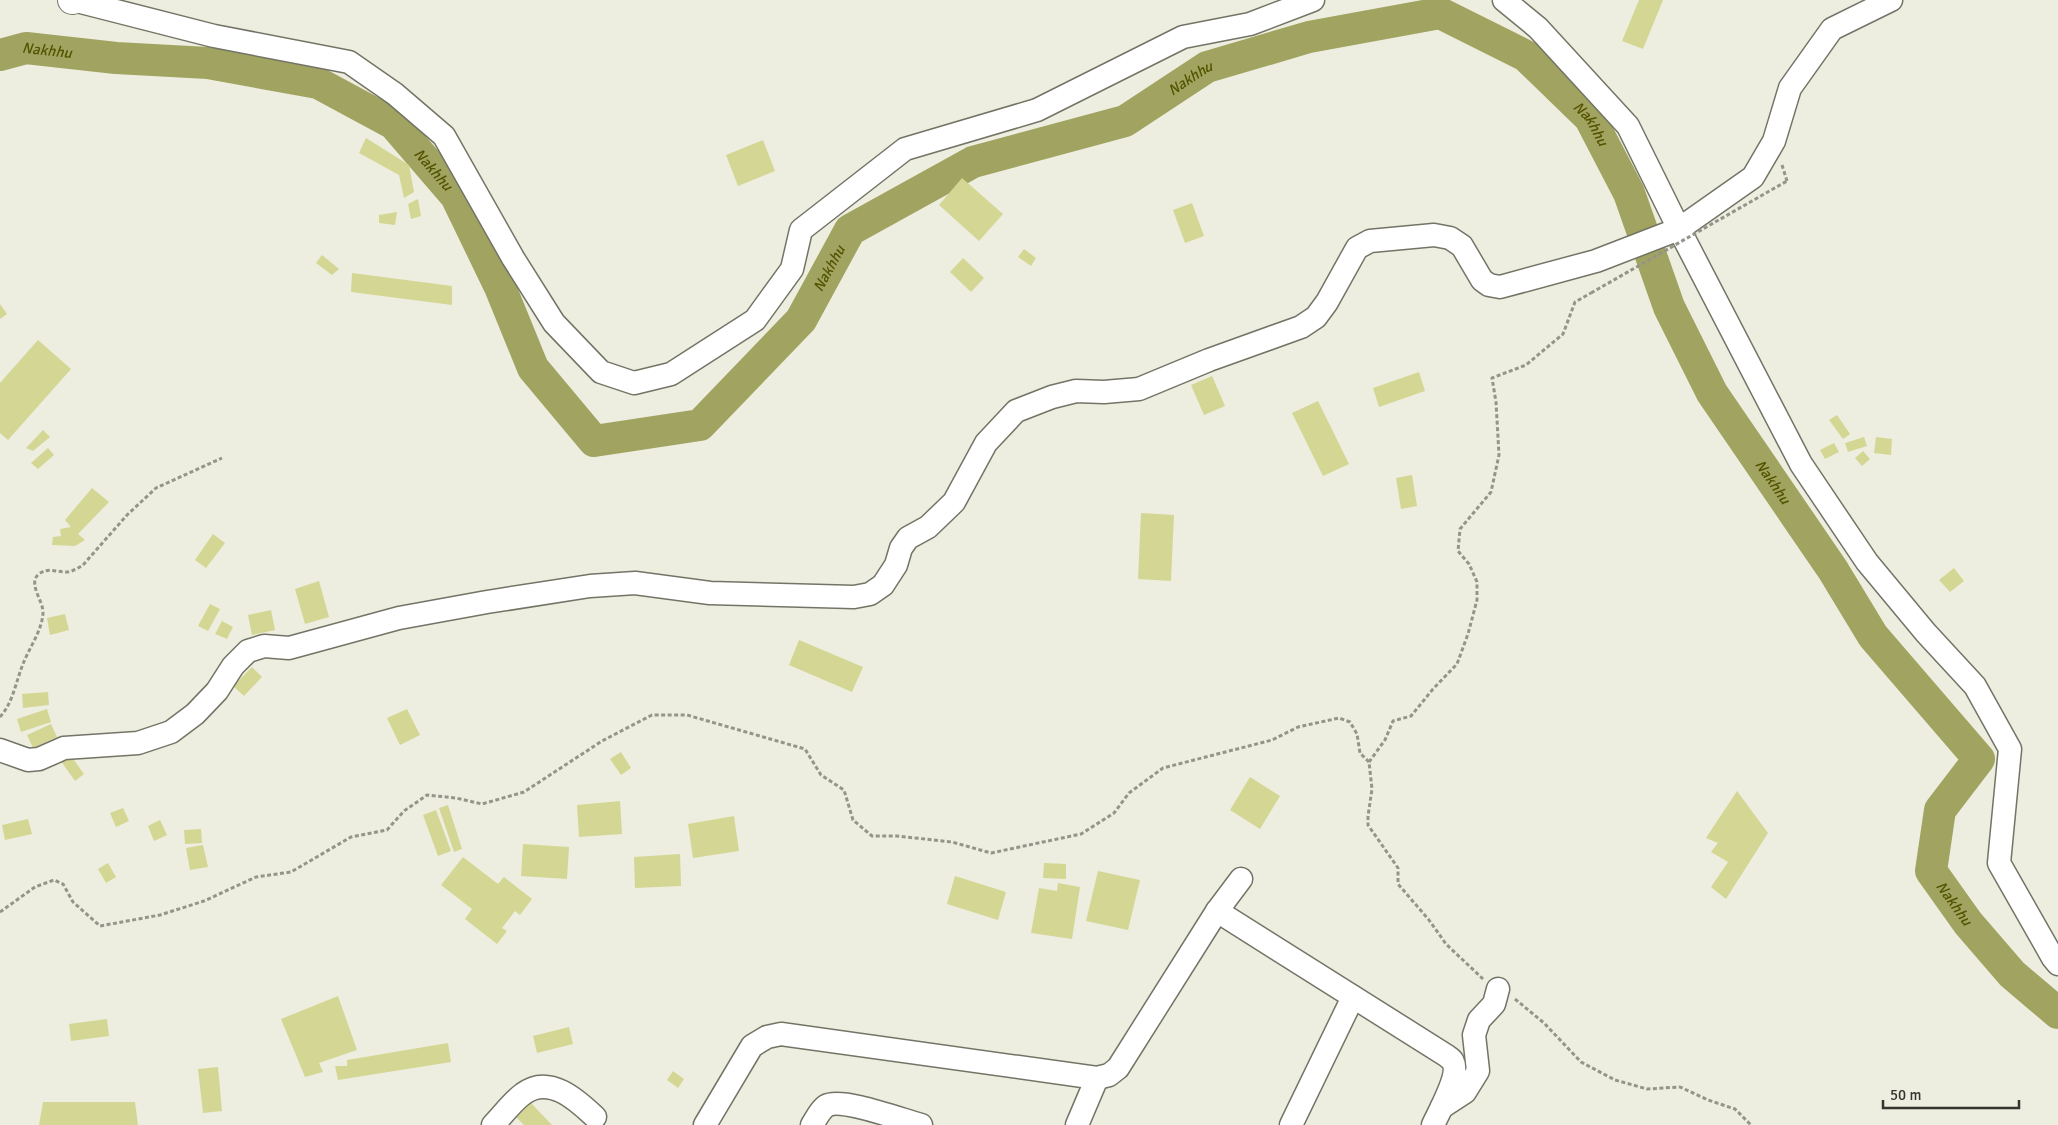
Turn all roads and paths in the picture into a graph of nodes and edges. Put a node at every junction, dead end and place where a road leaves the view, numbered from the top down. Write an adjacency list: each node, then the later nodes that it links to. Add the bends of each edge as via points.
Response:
1 (72, 0): 2 (street, via 214,36 349,62 395,94 444,136 512,258 554,322 601,372 634,383 671,374 755,320 792,269 801,230 905,149 1037,110 1183,37 1250,24)
2 (1313, 0)
3 (1504, 0): 6 (street, via 1538,28 1628,126)
4 (1892, 0): 6 (street, via 1832,29 1790,88 1774,140 1753,177)
5 (1787, 182): 10 (path, bridge, via 1575,302 1563,334 1526,365 1492,378 1499,455 1491,492 1460,529 1458,551 1478,582 1468,634 1457,664 1411,716 1394,721)
6 (1673, 231): 9 (street, via 1596,262 1500,287 1482,280 1462,246 1450,238 1434,235 1370,240 1357,248 1327,302 1316,317 1301,328 1139,389 1076,391 1016,411 986,443 954,502 928,527 908,538 883,585 870,594 854,597 710,593 635,582 487,602 399,618 290,648 264,646 248,651 194,714 171,732 138,743 64,748 39,759 28,760); 14 (street, via 1801,464 1866,562 1975,686 2010,749 1999,863)
7 (222, 458): 8 (path, via 156,488 79,568 38,574 35,584 43,613 11,698)
8 (0, 717)
9 (0, 750)
10 (1369, 762): 12 (path, via 1360,753 1357,734 1350,722 1339,718 1298,727 1272,740 1163,768 1129,793 1114,813 1082,834 991,854 952,842 872,836 853,820 844,790 821,775 805,750 687,714 652,716 602,741 524,792 482,804 427,795 387,830 351,837 291,872 256,877 204,901 160,915 100,926 73,902 63,884 54,880 35,887); 15 (path, via 1372,789 1368,825 1398,868 1398,884 1446,944 1486,982)
11 (1241, 879): 13 (street)
12 (0, 912)
13 (1217, 912): 16 (street); 17 (street, via 1118,1068)
14 (2058, 964)
15 (1498, 989): 18 (street, via 1494,1004 1479,1020 1474,1035 1478,1071 1465,1092); 26 (path, via 1544,1023 1581,1062 1615,1080 1647,1088 1680,1087 1735,1109)
16 (1352, 997): 18 (street, via 1453,1062 1454,1074); 25 (street)
17 (1097, 1078): 21 (street, via 781,1034 767,1037 752,1046); 24 (street)
18 (1438, 1116)
19 (595, 1117): 20 (street, via 570,1094 543,1086 524,1093)
20 (493, 1125)
21 (705, 1125)
22 (812, 1125): 23 (street, via 825,1107 835,1102)
23 (921, 1125)
24 (1077, 1125)
25 (1291, 1125)
26 (1751, 1125)

